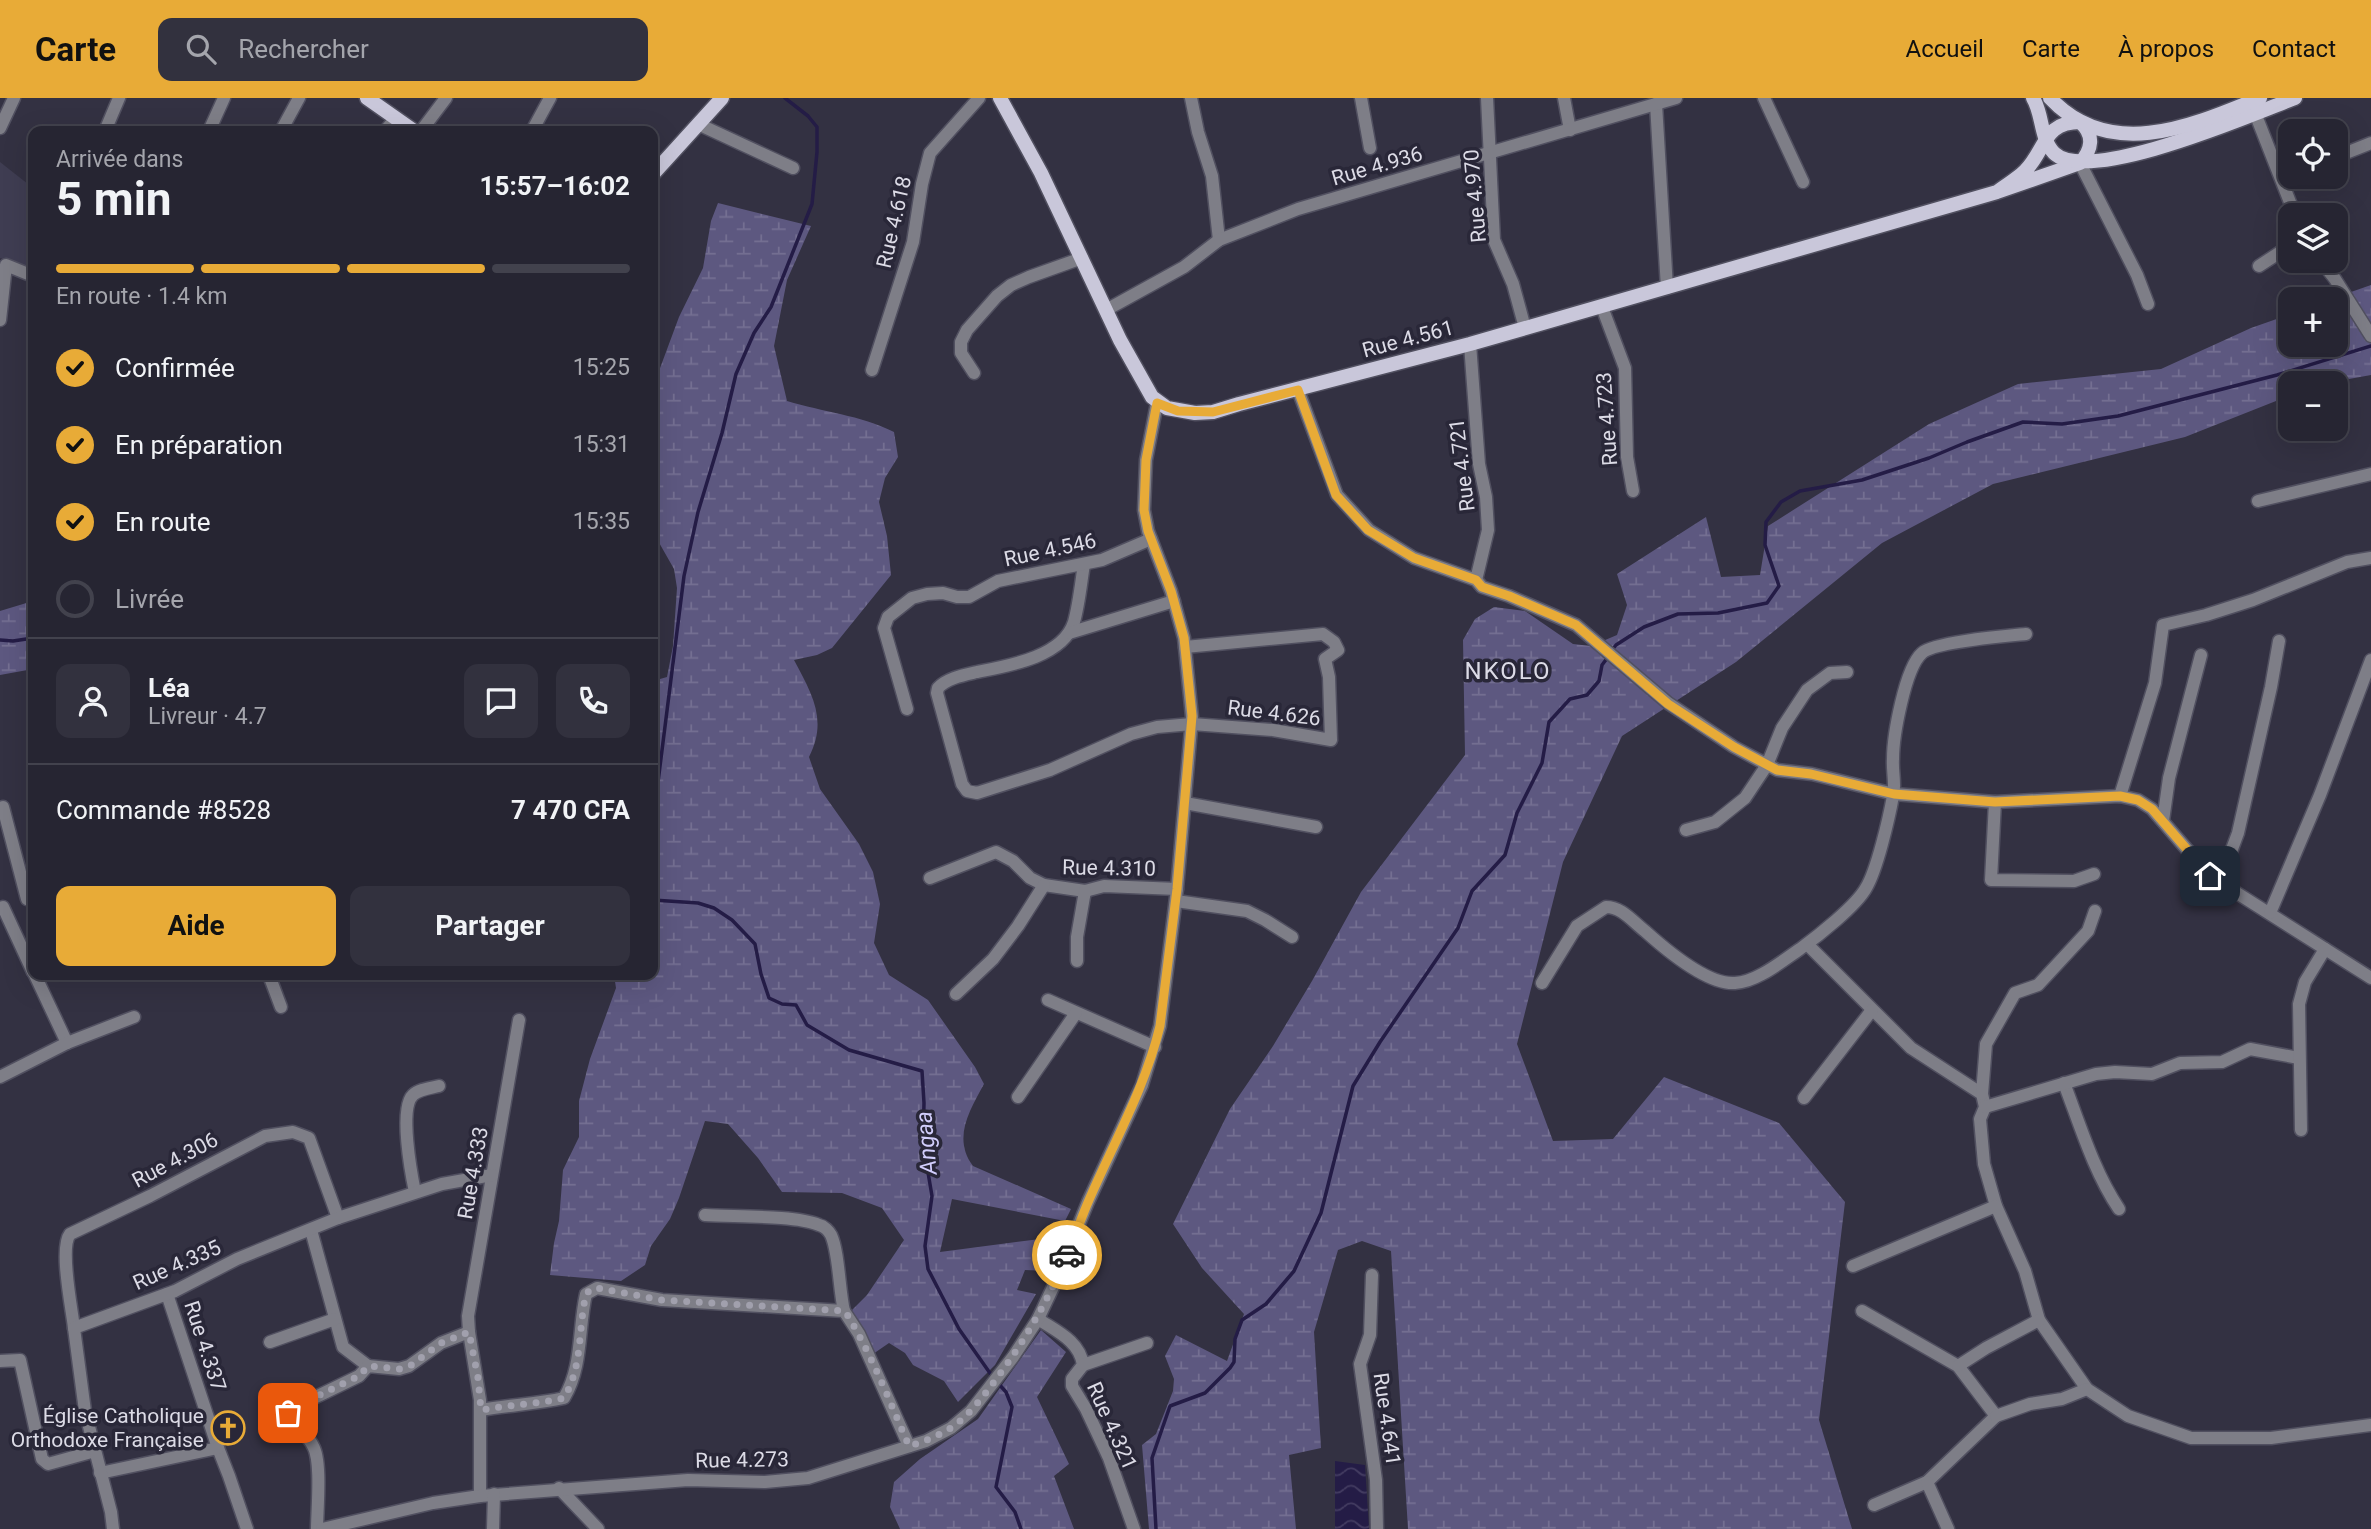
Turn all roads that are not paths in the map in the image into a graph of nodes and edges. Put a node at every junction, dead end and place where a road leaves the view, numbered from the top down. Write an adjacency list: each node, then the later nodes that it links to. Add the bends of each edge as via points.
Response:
1 (14, 98): 33 (street)
2 (119, 98): 26 (street)
3 (224, 98): 27 (street)
4 (299, 98): 28 (street)
5 (367, 98): 23 (main road)
6 (446, 98): 31 (street)
7 (550, 98): 32 (street)
8 (722, 98): 25 (main road)
9 (979, 98): 61 (street, Rue 4.618, via 930,153 913,242)
10 (1000, 98): 48 (main road)
11 (1191, 98): 46 (street, via 1212,176)
12 (1361, 98): 37 (street)
13 (1487, 98): 39 (street, Rue 4.970)
14 (1564, 98): 34 (street)
15 (1676, 98): 21 (street, Rue 4.936)
16 (1764, 98): 44 (street)
17 (2033, 98): 35 (main road)
18 (2050, 98): 24 (main road)
19 (2260, 98): 24 (main road, via 2159,133 2110,132)
20 (2295, 98): 22 (main road, Rue 4.561)
21 (1656, 104): 34 (street, Rue 4.936); 53 (street)
22 (2255, 113): 40 (street); 41 (main road, Rue 4.561, via 2158,148)
23 (396, 118): 29 (street); 30 (main road)
24 (2080, 122): 35 (main road, via 2060,125); 41 (main road, via 2088,130 2091,146)
25 (698, 124): 42 (main road); 43 (street)
26 (107, 126)
27 (211, 126)
28 (284, 126)
29 (389, 126)
30 (407, 126)
31 (425, 126)
32 (535, 126)
33 (0, 128)
34 (1570, 130): 39 (street, Rue 4.936)
35 (2046, 138): 41 (main road, Rue 4.561, via 2053,152 2068,162); 45 (main road, Rue 4.561, via 2026,170)
36 (2371, 143): 38 (street)
37 (1370, 148)
38 (2348, 152)
39 (1490, 154): 46 (street, Rue 4.936, via 1298,209); 58 (street, Rue 4.970, via 1494,240)
40 (2278, 161)
41 (2080, 163): 45 (main road, Rue 4.561); 54 (street)
42 (658, 168)
43 (793, 168)
44 (1803, 182)
45 (1997, 192): 53 (main road, Rue 4.561)
46 (1219, 240): 56 (street, Rue 4.936, via 1184,267)
47 (2278, 254): 50 (street)
48 (1082, 258): 56 (main road); 62 (street, via 1011,285 998,296 961,342 961,353)
49 (3, 264): 52 (street); 57 (street)
50 (2259, 266)
51 (2330, 273): 59 (street)
52 (28, 274)
53 (1667, 288): 55 (main road, Rue 4.561)
54 (2148, 304)
55 (1602, 307): 58 (main road, Rue 4.561); 66 (street, Rue 4.723, via 1625,368 1627,457)
56 (1106, 310): 64 (main road)
57 (0, 320)
58 (1525, 328): 60 (main road, Rue 4.561)
59 (2371, 336)
60 (1470, 344): 63 (main road, Rue 4.561); 71 (street, Rue 4.721, via 1488,530)
61 (872, 370)
62 (974, 373)
63 (1298, 390): 64 (main road, Rue 4.561, via 1213,412 1178,411); 71 (street, via 1336,495 1368,530 1414,558)
64 (1157, 403): 68 (street, Rue 4.273, via 1144,490)
65 (2371, 474): 67 (street)
66 (1633, 491)
67 (2258, 501)
68 (1151, 539): 70 (street, Rue 4.546); 72 (street, Rue 4.273)
69 (2371, 558): 84 (street, via 2347,562 2253,600 2163,625 2152,695)
70 (1084, 564): 73 (street); 80 (street, Rue 4.546, via 998,581 969,597 943,593 912,598 888,617 886,635)
71 (1476, 580): 82 (street, via 1482,587 1576,625 1668,704)
72 (1174, 601): 73 (street); 76 (street, Rue 4.273)
73 (1069, 633): 81 (street, Rue 4.626, via 1027,661 953,679 938,688 961,784 967,791 977,793 1050,770 1141,730)
74 (2026, 634): 83 (street, via 1930,648 1917,659 1900,709 1893,758)
75 (2279, 641): 94 (street, via 2238,833 2225,869)
76 (1185, 647): 81 (street, Rue 4.273); 81 (street, Rue 4.626, via 1323,634 1338,650 1325,659 1331,740 1299,732)
77 (2201, 655): 88 (street, via 2169,778)
78 (2371, 660): 101 (street)
79 (1847, 672): 82 (street, via 1830,673 1807,690 1782,728)
80 (907, 709)
81 (1192, 724): 86 (street, Rue 4.273)
82 (1767, 765): 83 (street); 90 (street, via 1745,798 1715,822)
83 (1894, 794): 85 (street); 103 (street, via 1865,891)
84 (2120, 796): 85 (street); 88 (street, via 2138,800)
85 (1995, 802): 91 (street, via 1991,880 2074,881)
86 (1185, 803): 89 (street); 97 (street, Rue 4.273)
87 (4, 807): 95 (street)
88 (2163, 821): 94 (street, via 2190,856)
89 (1316, 827)
90 (1686, 830)
91 (2094, 874)
92 (929, 878): 93 (street, Rue 4.310, via 996,852)
93 (1044, 886): 96 (street, Rue 4.310); 111 (street, via 993,959)
94 (2232, 890): 101 (street)
95 (28, 891)
96 (1085, 891): 97 (street, Rue 4.310, via 1104,886); 106 (street)
97 (1177, 895): 102 (street, Rue 4.310, via 1247,911); 119 (street, Rue 4.273)
98 (28, 899): 99 (street)
99 (1, 907): 105 (street)
100 (2095, 911): 124 (street, via 2088,930 2038,985 2015,993 1986,1044)
101 (2270, 913): 104 (street)
102 (1292, 937)
103 (1807, 944): 110 (street, via 1751,978 1731,984 1718,982 1662,945 1623,911 1605,907 1577,926); 114 (street)
104 (2325, 948): 107 (street); 120 (street, via 2305,982 2299,1004)
105 (28, 961)
106 (1077, 961)
107 (2371, 978)
108 (37, 980): 118 (street)
109 (271, 980): 113 (street)
110 (1542, 983)
111 (956, 994)
112 (1048, 1000): 115 (street)
113 (281, 1007)
114 (1872, 1010): 124 (street, via 1911,1048); 126 (street)
115 (1076, 1013): 119 (street); 125 (street)
116 (134, 1017): 118 (street)
117 (519, 1020): 129 (street, Rue 4.333)
118 (67, 1043): 121 (street)
119 (1155, 1047): 142 (street, Rue 4.273)
120 (2299, 1058): 122 (street, via 2250,1049 2222,1062 2180,1063 2152,1074 2096,1074); 128 (street)
121 (0, 1077)
122 (2064, 1083): 127 (street); 132 (street)
123 (439, 1086): 130 (street, via 415,1092 409,1100 409,1159)
124 (1982, 1094): 127 (street)
125 (1018, 1097)
126 (1804, 1098)
127 (1985, 1107): 131 (street, via 1980,1119 1984,1164)
128 (2301, 1130)
129 (492, 1175): 130 (street, Rue 4.335); 145 (street, Rue 4.333)
130 (415, 1192): 134 (street, Rue 4.335)
131 (1996, 1206): 136 (street); 143 (street, via 2025,1271)
132 (2119, 1209)
133 (705, 1215): 139 (street, via 800,1221 827,1229 834,1243)
134 (338, 1218): 135 (street, Rue 4.335); 144 (street, Rue 4.306, via 309,1138 293,1132 265,1136 70,1234 66,1255)
135 (311, 1230): 138 (street, Rue 4.335, via 237,1259); 141 (street)
136 (1853, 1266)
137 (1373, 1275): 171 (street, Rue 4.641, via 1370,1335 1360,1364 1376,1480)
138 (167, 1294): 144 (street, Rue 4.335); 157 (street, Rue 4.337)
139 (845, 1311): 153 (street, via 662,1300 591,1289 584,1301 572,1385 564,1398); 156 (street)
140 (1862, 1311): 151 (street)
141 (335, 1319): 146 (street); 150 (street, via 343,1347)
142 (1038, 1319): 149 (street, Rue 4.321, via 1073,1344); 156 (street, Rue 4.273, via 971,1411 951,1428)
143 (2039, 1320): 151 (street); 152 (street)
144 (74, 1328): 158 (street)
145 (469, 1332): 150 (street, via 441,1343 410,1366); 153 (street, Rue 4.333)
146 (270, 1342)
147 (1147, 1343): 149 (street)
148 (0, 1361): 158 (street, via 20,1360 42,1459 55,1463)
149 (1083, 1365): 170 (street, Rue 4.321, via 1072,1386 1109,1458)
150 (368, 1366): 167 (street, via 359,1376 289,1410 316,1452)
151 (1958, 1366): 154 (street)
152 (2087, 1389): 154 (street); 155 (street, via 2128,1416 2191,1438 2271,1438)
153 (481, 1410): 163 (street, Rue 4.333)
154 (1996, 1416): 160 (street)
155 (2371, 1426)
156 (909, 1446): 161 (street, Rue 4.273, via 793,1480 688,1480)
157 (218, 1448): 159 (street); 166 (street, Rue 4.337)
158 (95, 1451): 159 (street)
159 (100, 1473): 165 (street)
160 (1927, 1482): 164 (street); 172 (street)
161 (559, 1488): 162 (street, Rue 4.273); 169 (street)
162 (494, 1494): 163 (street, Rue 4.273); 168 (street)
163 (480, 1496): 167 (street, Rue 4.273)
164 (1874, 1505)
165 (113, 1529)
166 (247, 1529)
167 (319, 1529)
168 (493, 1529)
169 (598, 1529)
170 (1134, 1529)
171 (1377, 1529)
172 (1948, 1529)

